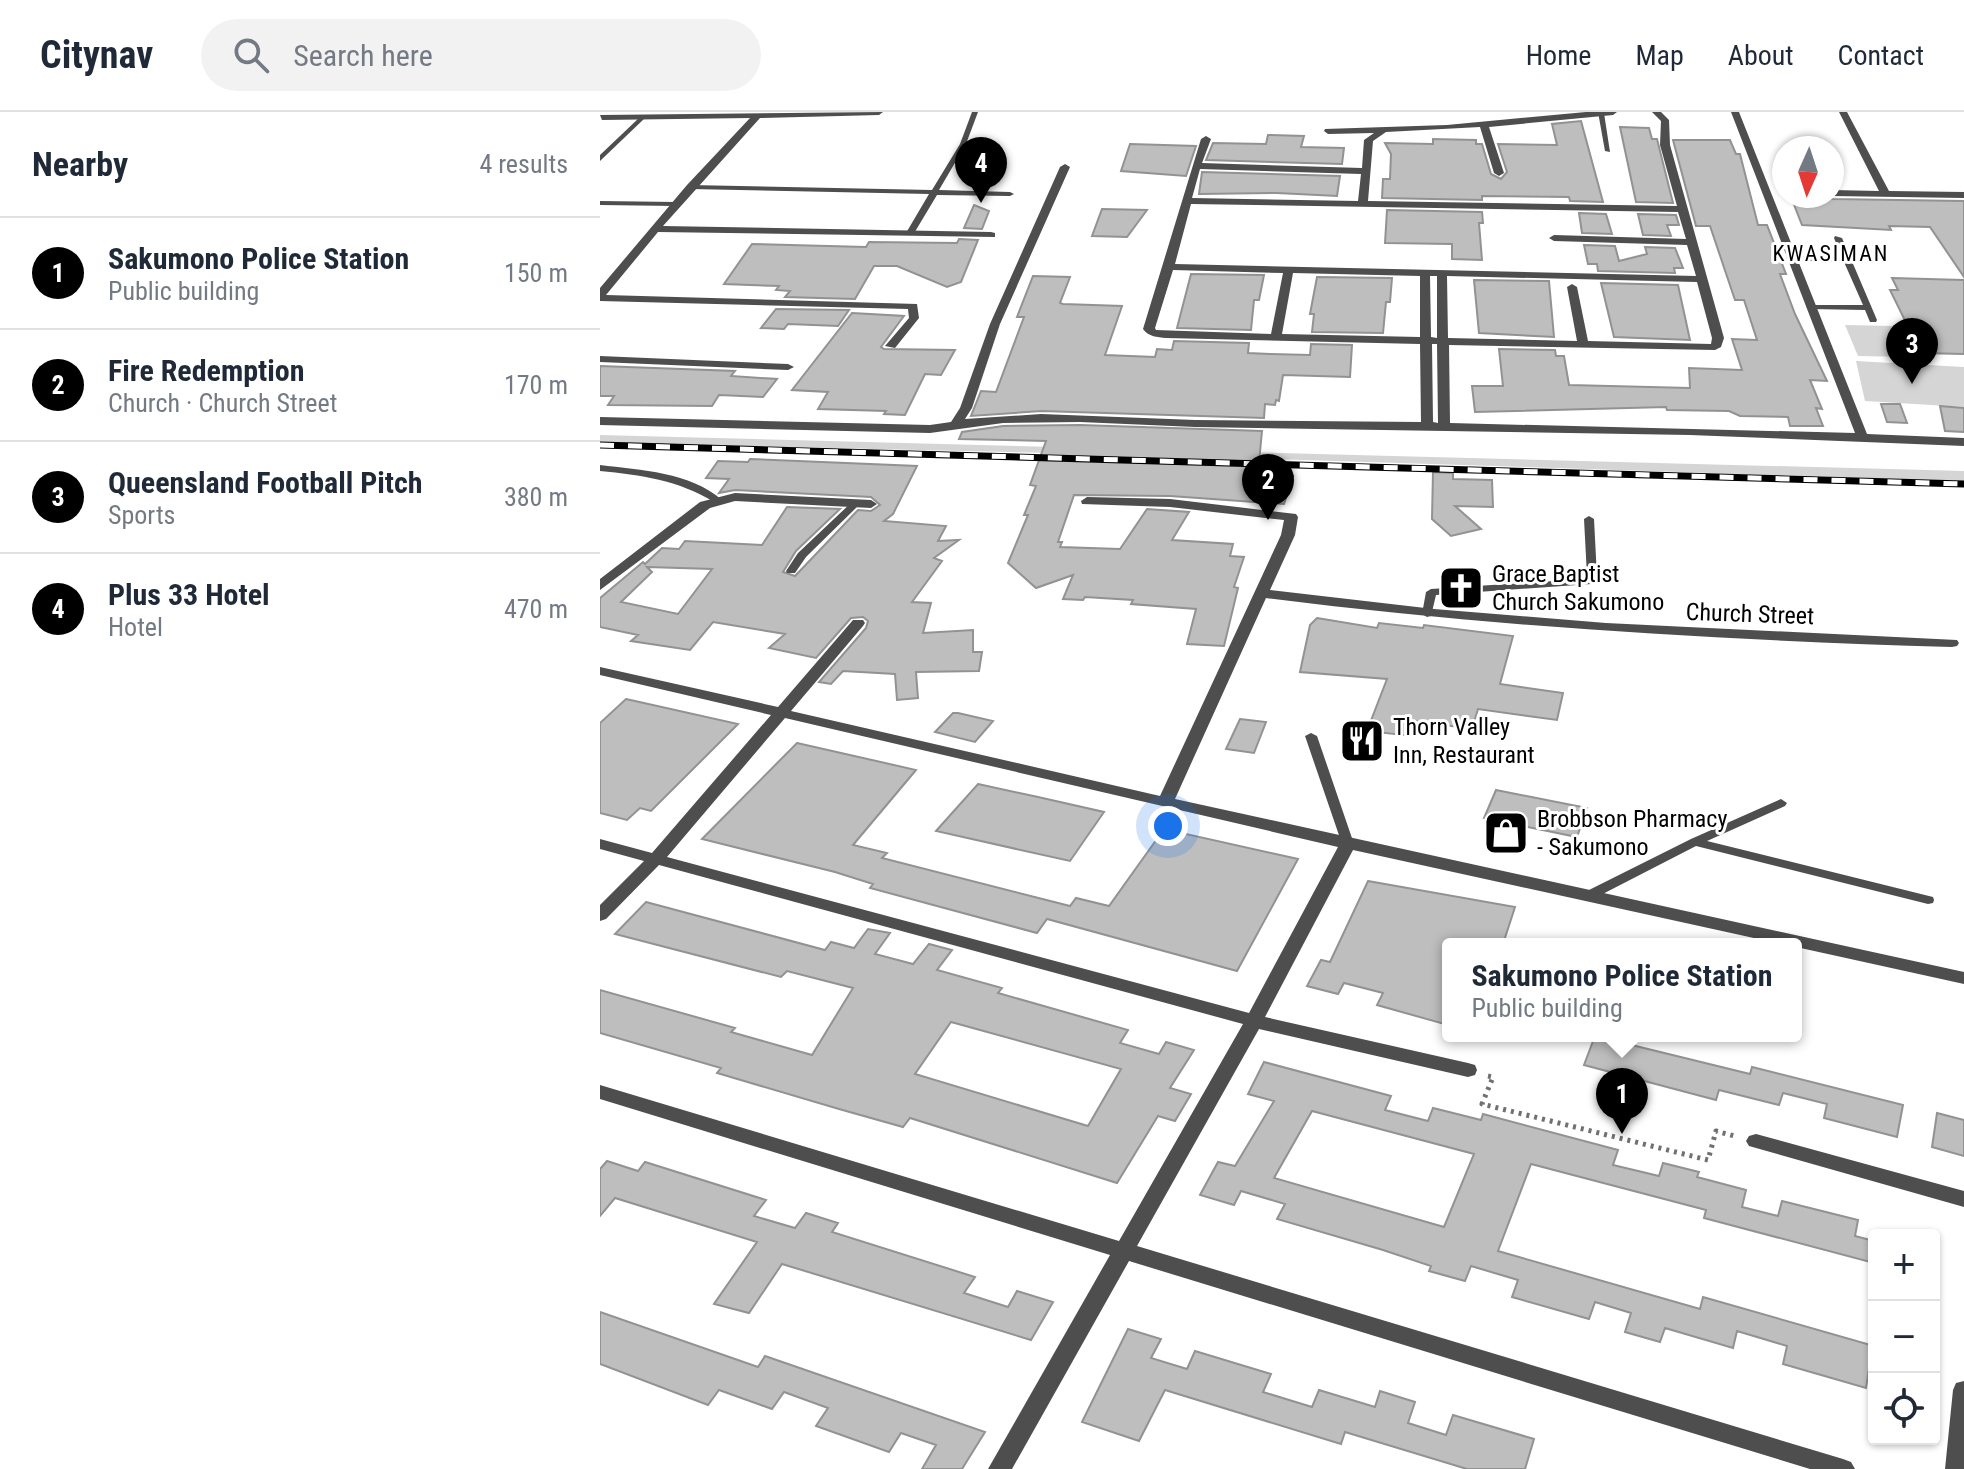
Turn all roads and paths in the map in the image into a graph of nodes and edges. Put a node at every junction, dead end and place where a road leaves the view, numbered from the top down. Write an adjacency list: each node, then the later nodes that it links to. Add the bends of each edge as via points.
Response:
1 (879, 112): 8 (street)
2 (975, 112): 24 (lane, via 963,144)
3 (1613, 112): 7 (street)
4 (1656, 112): 33 (street, via 1665,120 1665,145)
5 (1735, 112): 22 (street)
6 (1843, 112): 26 (street)
7 (1601, 113): 11 (street); 15 (lane)
8 (756, 117): 10 (street); 21 (street)
9 (601, 118): 10 (street)
10 (642, 118): 16 (lane)
11 (1484, 125): 12 (street); 20 (street)
12 (1383, 130): 13 (street); 19 (street, via 1369,140)
13 (1328, 131)
14 (1206, 139): 17 (street)
15 (1608, 151)
16 (600, 159)
17 (1196, 166): 19 (street); 29 (street)
18 (1065, 167): 60 (street)
19 (1364, 171): 32 (street)
20 (1499, 173)
21 (690, 187): 24 (lane); 31 (street)
22 (1764, 192): 23 (street); 40 (street)
23 (1772, 192)
24 (932, 193): 27 (lane); 35 (lane)
25 (1844, 193): 26 (street)
26 (1885, 193): 28 (street)
27 (1010, 194)
28 (1964, 195)
29 (1187, 201): 32 (street); 42 (street)
30 (600, 203): 31 (lane)
31 (676, 204): 34 (street)
32 (1363, 204): 33 (street)
33 (1684, 209): 39 (street)
34 (655, 229): 35 (street); 48 (street)
35 (910, 233): 36 (street)
36 (991, 235)
37 (1554, 238): 39 (street)
38 (1838, 238): 41 (lane)
39 (1690, 242): 46 (street)
40 (1790, 258): 41 (lane); 49 (street)
41 (1847, 260): 50 (lane)
42 (1169, 267): 43 (street); 52 (street, via 1149,323 1153,333)
43 (1289, 268): 44 (street); 52 (street)
44 (1425, 272): 45 (street); 53 (street)
45 (1442, 274): 46 (street); 54 (street)
46 (1702, 279): 55 (street, via 1719,343 1715,347)
47 (1572, 287): 55 (street)
48 (600, 296): 56 (street, via 913,306 914,318)
49 (1810, 307): 50 (lane); 63 (street)
50 (1868, 308): 51 (lane)
51 (1873, 320)
52 (1276, 337): 53 (street)
53 (1425, 341): 54 (street); 61 (street)
54 (1442, 342): 55 (street); 62 (street)
55 (1583, 345)
56 (891, 346)
57 (600, 359): 58 (street)
58 (788, 367)
59 (600, 421): 60 (street, via 930,429)
60 (956, 423): 61 (street, via 1066,419)
61 (1427, 425): 62 (street)
62 (1444, 425): 63 (street)
63 (1862, 436): 64 (street)
64 (1964, 442)
65 (600, 468): 66 (lane, via 678,479)
66 (717, 500): 68 (street); 72 (street)
67 (1087, 501): 73 (street, via 1170,503 1291,517)
68 (856, 503): 69 (street); 71 (lane)
69 (871, 504)
70 (1589, 519): 74 (lane, via 1592,577 1587,582 1431,592)
71 (791, 571)
72 (600, 586)
73 (1261, 593): 74 (street, Church Street); 80 (street)
74 (1427, 614): 76 (street, Church Street, via 1717,636)
75 (858, 623): 78 (street)
76 (1952, 643)
77 (600, 671): 78 (street)
78 (777, 713): 80 (street); 85 (street)
79 (1311, 736): 84 (lane)
80 (1166, 801): 84 (street)
81 (1781, 803): 82 (lane)
82 (1695, 842): 86 (lane); 87 (lane)
83 (600, 844): 85 (street)
84 (1348, 844): 86 (street); 92 (street)
85 (656, 859): 88 (street); 92 (street)
86 (1586, 897): 89 (street)
87 (1928, 900)
88 (600, 915)
89 (1777, 938)
90 (1802, 943): 91 (street)
91 (1964, 978)
92 (1254, 1021): 93 (street); 97 (street)
93 (1468, 1070): 95 (path, via 1493,1077 1482,1104 1708,1160 1716,1131)
94 (600, 1092): 97 (street)
95 (1756, 1141): 96 (street)
96 (1964, 1199)
97 (1122, 1249): 99 (street); 100 (street)
98 (1964, 1390): 101 (street)
99 (1000, 1469)
100 (1843, 1469)
101 (1957, 1469)

